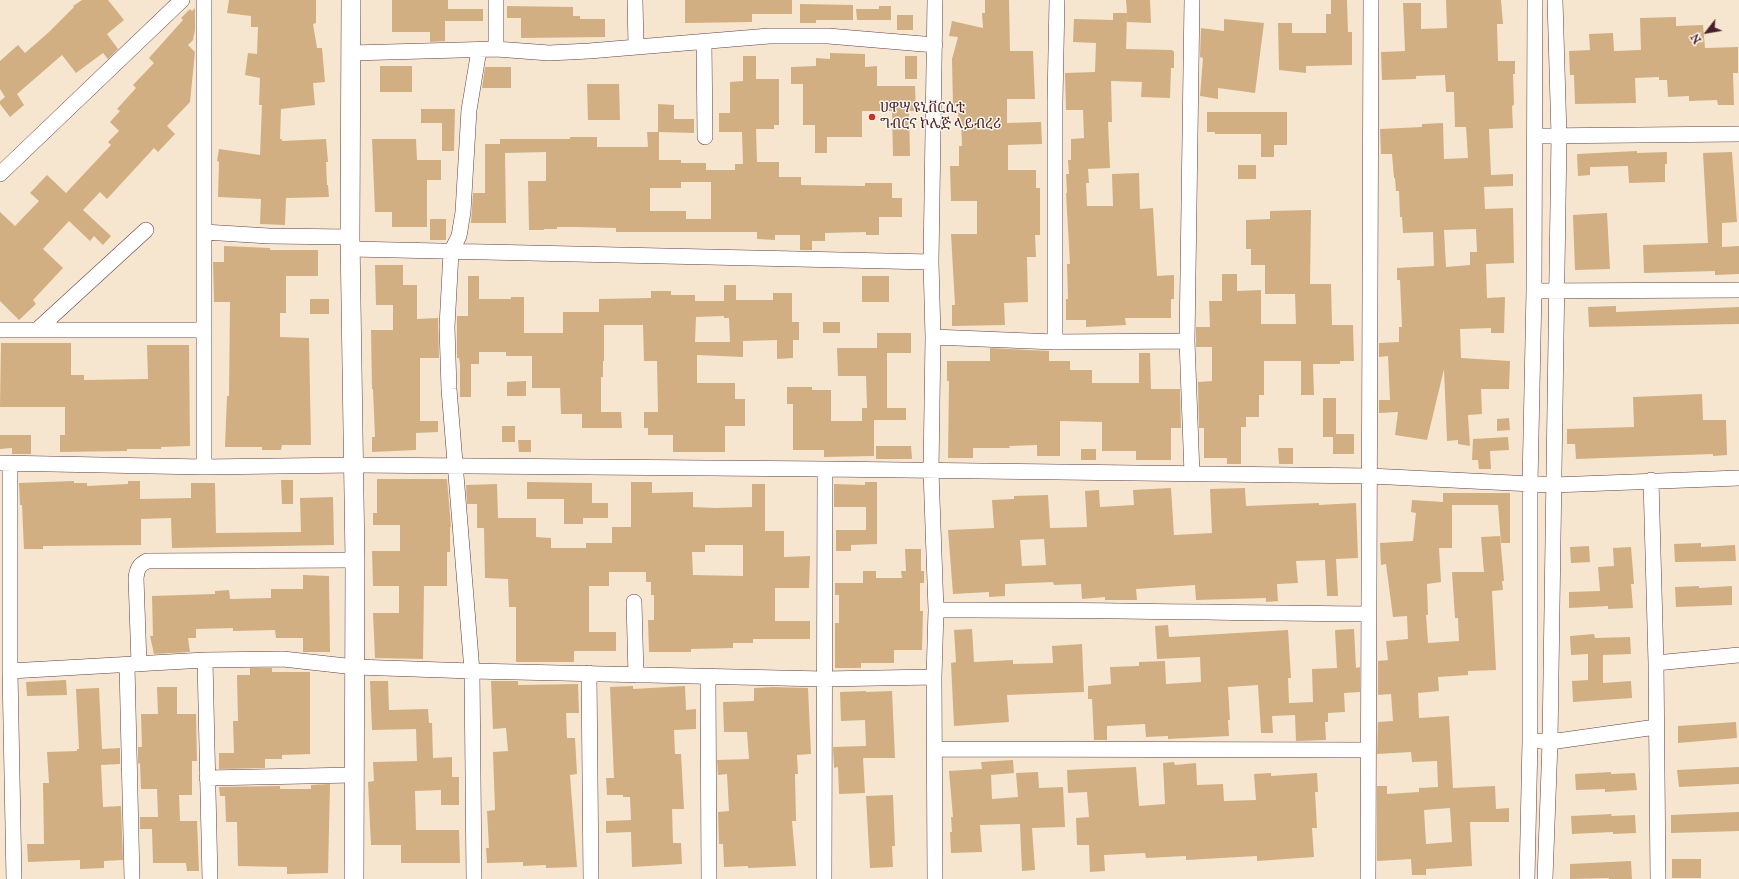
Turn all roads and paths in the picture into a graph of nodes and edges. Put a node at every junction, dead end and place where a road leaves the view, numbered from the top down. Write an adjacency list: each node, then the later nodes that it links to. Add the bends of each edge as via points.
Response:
1 (182, 0): 22 (street)
2 (204, 0): 24 (street)
3 (351, 0): 17 (main road)
4 (496, 0): 16 (street)
5 (635, 0): 14 (street)
6 (935, 0): 13 (street)
7 (1057, 0): 36 (street)
8 (1192, 0): 35 (street)
9 (1371, 0): 44 (street)
10 (1535, 0): 19 (street)
11 (1555, 0): 20 (street)
12 (704, 41): 13 (street, via 769,36 828,36); 14 (street); 21 (street)
13 (935, 45): 27 (street)
14 (636, 46): 16 (street, via 549,53)
15 (479, 50): 16 (street); 17 (street); 26 (street, via 469,110 463,212 459,236)
16 (496, 50)
17 (352, 53): 25 (main road)
18 (1739, 134): 20 (street)
19 (1536, 136): 20 (street); 29 (street)
20 (1559, 136): 30 (street)
21 (705, 137)
22 (0, 174)
23 (146, 230): 32 (street)
24 (204, 232): 25 (street); 33 (street)
25 (351, 243): 26 (street); 38 (main road)
26 (451, 252): 27 (street); 39 (street, via 447,327 449,389)
27 (931, 262): 34 (street)
28 (1739, 290): 30 (street)
29 (1534, 291): 30 (street); 47 (street)
30 (1556, 292): 48 (street)
31 (0, 330): 32 (street)
32 (37, 330): 33 (street)
33 (204, 330): 40 (street)
34 (933, 337): 36 (street); 42 (street)
35 (1187, 341): 36 (street); 43 (street)
36 (1055, 342)
37 (5, 463): 40 (street); 58 (street)
38 (354, 465): 39 (street); 40 (street); 49 (main road)
39 (456, 466): 41 (street); 59 (street)
40 (204, 467)
41 (825, 469): 42 (street); 64 (street)
42 (931, 471): 43 (street); 51 (street)
43 (1192, 474): 44 (street)
44 (1370, 476): 47 (street); 52 (street)
45 (1739, 478): 46 (street)
46 (1651, 480): 48 (street); 55 (street)
47 (1530, 484): 48 (street); 66 (street)
48 (1552, 485): 67 (street)
49 (355, 560): 56 (street, via 147,561 140,564 136,578); 57 (main road)
50 (634, 602): 61 (street)
51 (936, 610): 52 (street); 63 (street)
52 (1368, 614): 69 (street)
53 (1739, 655): 55 (street)
54 (205, 660): 56 (street); 57 (street, via 283,658); 71 (street)
55 (1656, 663): 65 (street)
56 (133, 664): 58 (street); 73 (street)
57 (355, 667): 59 (street); 70 (main road)
58 (10, 671): 72 (street)
59 (472, 671): 60 (street); 76 (street)
60 (589, 673): 61 (street); 77 (street)
61 (636, 675): 62 (street)
62 (708, 677): 64 (street); 78 (street)
63 (934, 677): 64 (street); 68 (street)
64 (824, 679): 79 (street)
65 (1656, 727): 67 (street); 84 (street)
66 (1530, 741): 67 (street); 82 (street)
67 (1550, 742): 83 (street)
68 (934, 749): 69 (street); 80 (street)
69 (1368, 750): 81 (street)
70 (354, 774): 71 (street); 75 (main road)
71 (207, 778): 74 (street)
72 (14, 879)
73 (132, 879)
74 (210, 879)
75 (354, 879)
76 (474, 879)
77 (591, 879)
78 (709, 879)
79 (824, 879)
80 (935, 879)
81 (1368, 879)
82 (1527, 879)
83 (1545, 879)
84 (1658, 879)

